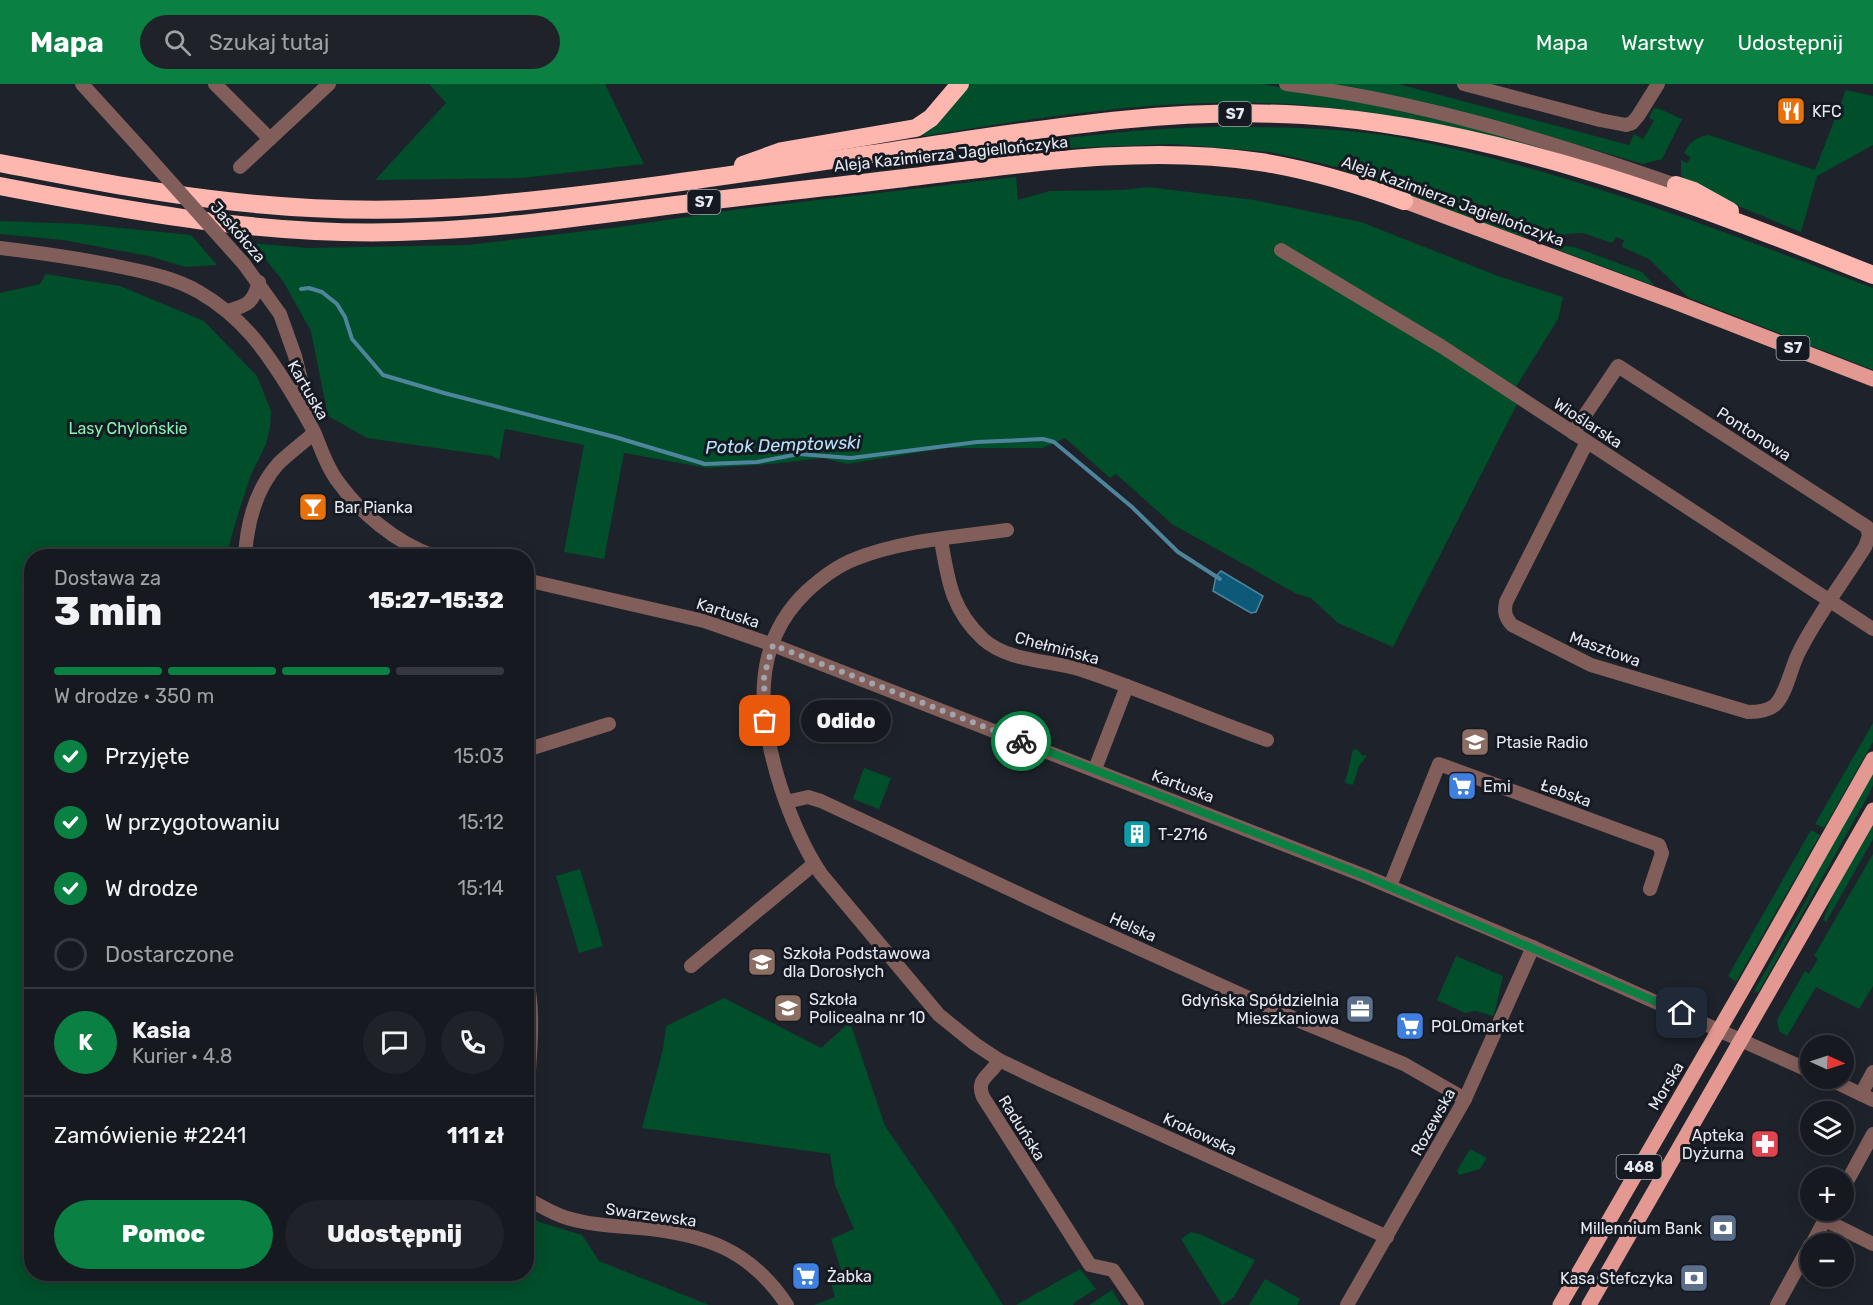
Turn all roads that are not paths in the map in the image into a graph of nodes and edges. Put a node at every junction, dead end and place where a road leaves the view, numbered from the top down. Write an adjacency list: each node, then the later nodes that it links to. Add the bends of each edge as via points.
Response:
1 (82, 84): 19 (street, Jaskółcza, bridge)
2 (215, 84): 8 (street)
3 (329, 84): 8 (street)
4 (960, 84): 11 (highway, via 932,118 916,128 782,151)
5 (1287, 84): 12 (street, via 1374,99 1491,127)
6 (1464, 84): 7 (street, via 1626,125 1638,116)
7 (1658, 84)
8 (270, 139): 10 (street)
9 (0, 163): 11 (highway, Aleja Kazimierza Jagiellończyka / S7, via 213,199 348,209 482,205)
10 (240, 168)
11 (710, 178): 15 (highway, Aleja Kazimierza Jagiellończyka / S7, via 1084,123 1211,114 1300,115 1431,133 1508,150 1644,189)
12 (1676, 185): 15 (highway, via 1726,208)
13 (0, 186): 14 (highway, Aleja Kazimierza Jagiellończyka / S7, via 235,225 421,232 574,218 1007,166 1158,156 1233,159 1292,168)
14 (1404, 201): 21 (main road, Aleja Kazimierza Jagiellończyka / S7)
15 (1749, 227): 18 (highway, Aleja Kazimierza Jagiellończyka / S7)
16 (0, 248): 20 (street, Kartuska, via 160,276 197,291)
17 (1281, 250): 23 (street, Wioślarska, via 1441,346)
18 (1873, 275)
19 (259, 282): 20 (street, via 250,303); 22 (street, Jaskółcza, via 280,314 287,333)
20 (228, 311): 22 (street, Kartuska, via 267,354)
21 (1873, 379)
22 (314, 433): 27 (street, via 279,463 261,490); 28 (street, Kartuska, via 332,474 362,508)
23 (1574, 433): 24 (street, Wioślarska); 30 (street, Pontonowa, via 1618,366 1863,524 1868,531 1865,548)
24 (1587, 442): 30 (street, Wioślarska); 30 (street, Masztowa, via 1506,602 1504,611 1512,625 1591,665 1755,712 1775,705 1780,698 1797,655)
25 (1007, 530): 26 (street)
26 (941, 540): 32 (street, via 886,549 839,567 817,582 788,612); 33 (street, Chełmińska, via 951,594 958,609 992,646)
27 (246, 549)
28 (417, 549)
29 (534, 582): 32 (street, Kartuska, via 704,621)
30 (1830, 602): 31 (street, Wioślarska)
31 (1873, 629)
32 (773, 645): 38 (street, Kartuska); 39 (street, via 765,669 763,706 766,737)
33 (1127, 686): 35 (street, Chełmińska); 38 (street)
34 (609, 724): 36 (street)
35 (1267, 740)
36 (534, 747)
37 (1873, 759): 46 (main road, Morska / 468)
38 (1095, 769): 42 (street, Kartuska)
39 (786, 802): 41 (street); 53 (street, Helska, via 808,797 821,801 1302,1022 1404,1064)
40 (1873, 810): 47 (main road, 468)
41 (814, 864): 45 (street); 48 (street, via 939,1015)
42 (1390, 886): 43 (street, Łebska, via 1439,764 1655,843 1662,853); 44 (street, Kartuska)
43 (1650, 889)
44 (1533, 947): 46 (street, Kartuska); 53 (street, Rozewska)
45 (691, 966)
46 (1719, 1030): 47 (street, Kartuska); 64 (main road, Morska / 468)
47 (1741, 1040): 49 (street, Kartuska); 65 (main road, 468)
48 (999, 1060): 58 (street, Krokowska); 62 (street, Raduńska, via 981,1082 983,1096 1090,1265 1113,1270)
49 (1800, 1067)
50 (1873, 1072): 52 (street)
51 (1850, 1089): 52 (street)
52 (1867, 1097)
53 (1465, 1099): 58 (street, Rozewska)
54 (1873, 1134): 55 (street)
55 (1854, 1169)
56 (534, 1202): 61 (street, Swarzewska, via 565,1218 598,1225 700,1237 745,1258)
57 (1837, 1221): 59 (street)
58 (1387, 1237): 63 (street, Rozewska)
59 (1873, 1244)
60 (1800, 1264): 66 (street)
61 (787, 1305)
62 (1137, 1305)
63 (1347, 1305)
64 (1560, 1305)
65 (1588, 1305)
66 (1777, 1305)

